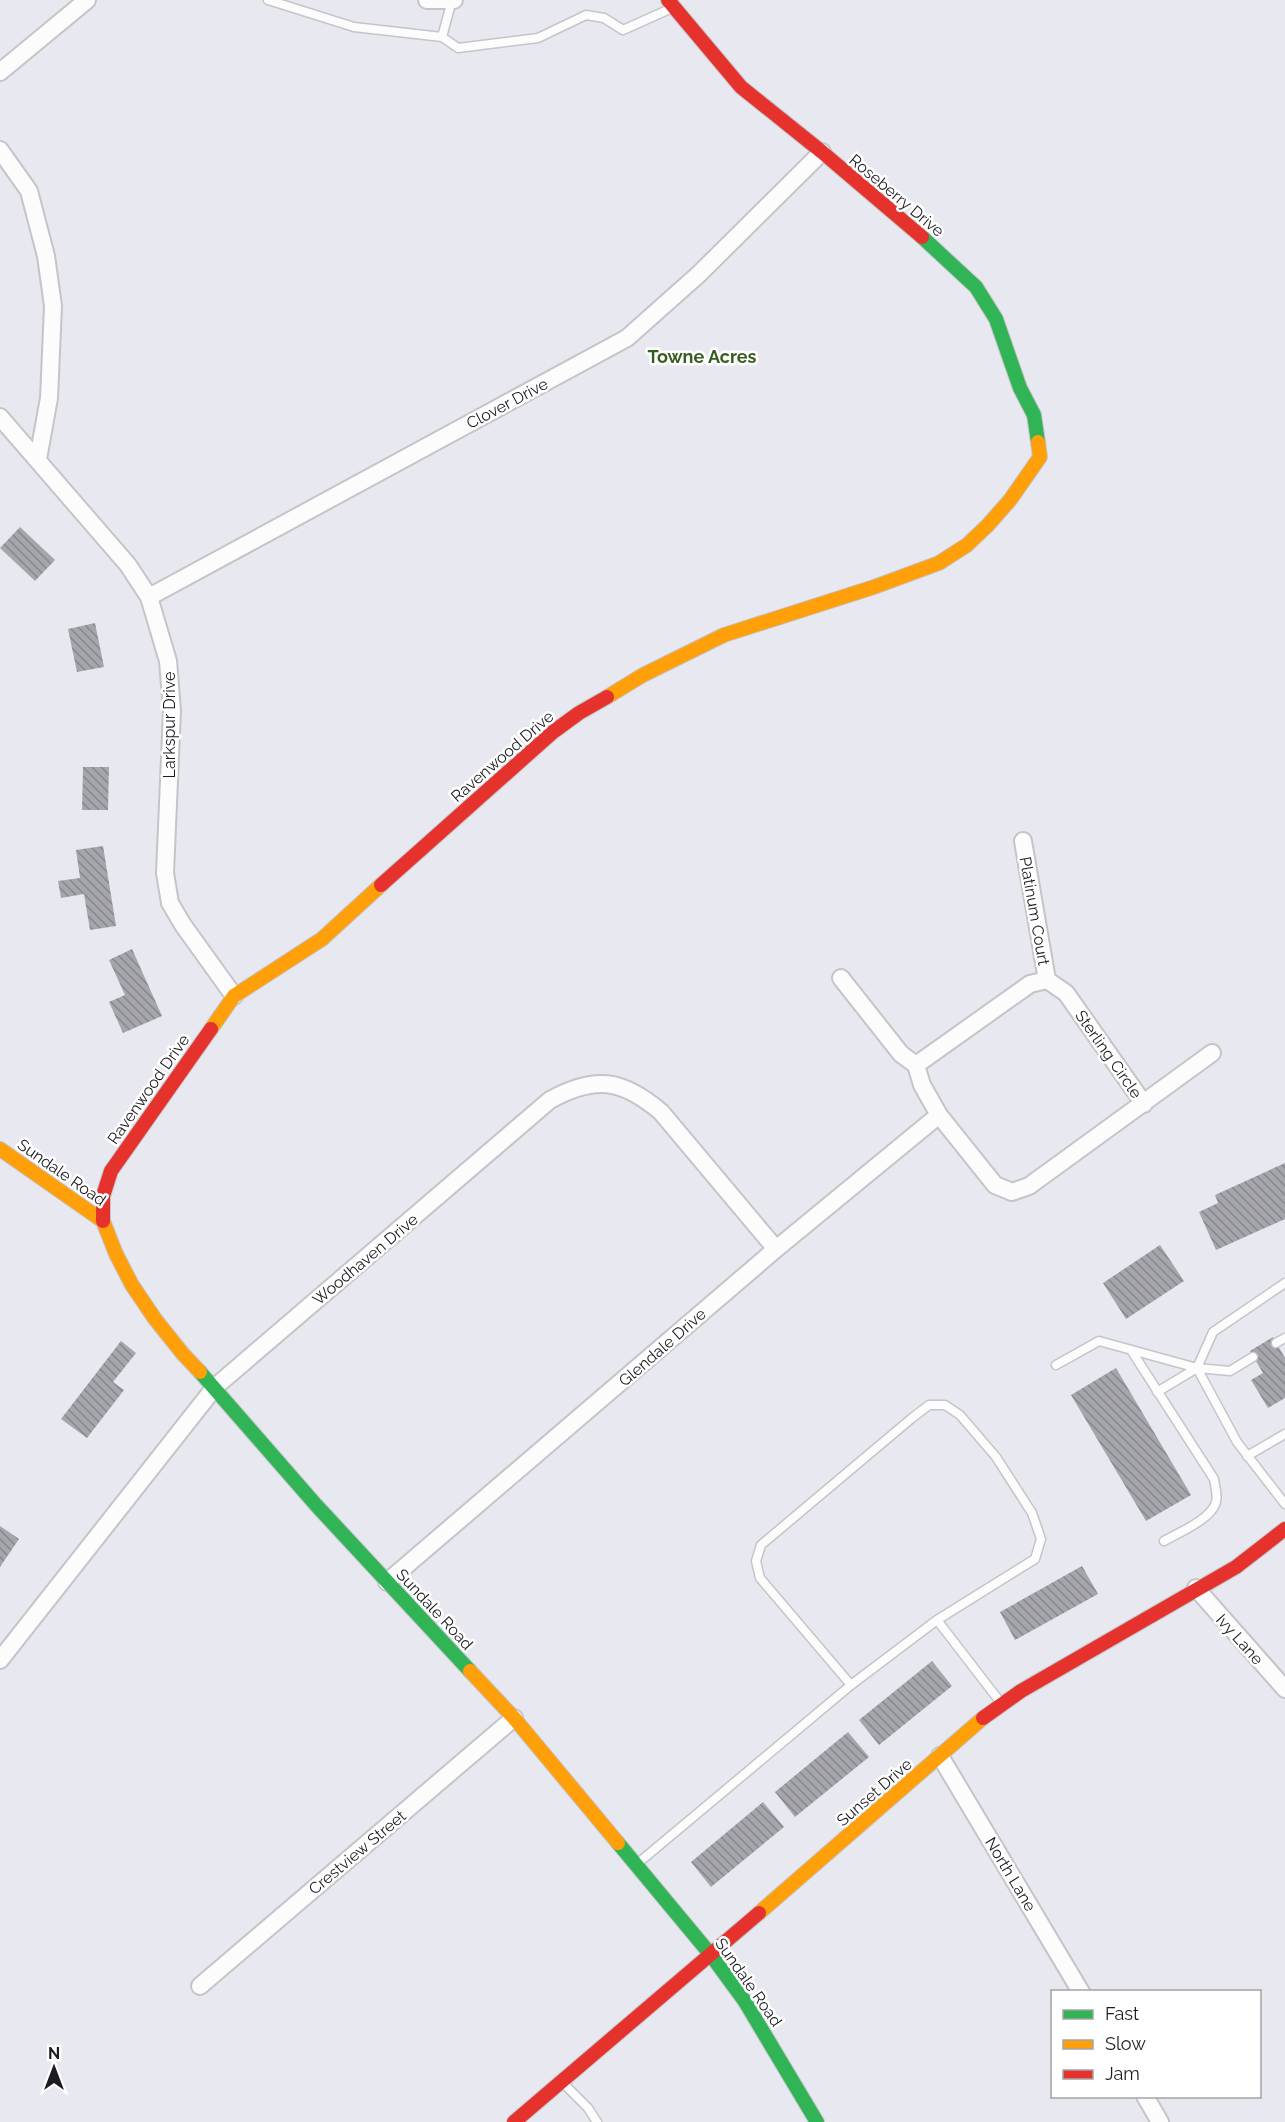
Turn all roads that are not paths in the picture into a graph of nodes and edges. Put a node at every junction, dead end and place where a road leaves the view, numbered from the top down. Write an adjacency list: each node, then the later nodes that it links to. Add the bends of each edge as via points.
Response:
1 (87, 0): 7 (street)
2 (268, 0): 6 (lane, via 354,27)
3 (427, 0): 4 (street)
4 (453, 0): 6 (lane)
5 (671, 4): 6 (lane, via 623,30 604,18 586,15 538,38 458,48); 9 (street, Roseberry Drive, via 741,87)
6 (442, 36)
7 (0, 72)
8 (0, 150): 12 (street, via 29,191 46,256 53,306 49,398)
9 (822, 152): 11 (street, Roseberry Drive, via 976,287 996,319 1020,388 1034,415); 13 (street, Clover Drive, via 699,274 627,338)
10 (0, 417): 12 (street, Larkspur Drive)
11 (1040, 457): 17 (street, Ravenwood Drive, via 988,525 939,563 724,634 579,712 322,939)
12 (38, 459): 13 (street, Larkspur Drive, via 128,565)
13 (149, 597): 17 (street, Larkspur Drive, via 168,661 172,711 165,873 170,903)
14 (1023, 841): 16 (street, Platinum Court)
15 (841, 978): 19 (street, via 901,1054)
16 (1047, 980): 19 (street, via 1030,984); 20 (street, Sterling Circle, via 1066,993)
17 (234, 996): 23 (street, Ravenwood Drive, via 111,1171 103,1196)
18 (1212, 1053): 20 (street)
19 (916, 1065): 21 (street, via 922,1085)
20 (1144, 1104): 21 (street, Sterling Circle, via 1029,1186 1012,1192 995,1185)
21 (939, 1114): 24 (street, Glendale Drive)
22 (0, 1149): 23 (street, Sundale Road)
23 (103, 1221): 32 (street, Sundale Road, via 126,1275 155,1319)
24 (776, 1249): 32 (street, Woodhaven Drive, via 661,1112 644,1097 606,1084 584,1085 550,1100); 39 (street, Glendale Drive)
25 (1285, 1283): 31 (lane, via 1213,1332)
26 (1285, 1338): 27 (lane)
27 (1276, 1343)
28 (1131, 1350): 30 (lane, via 1099,1341); 31 (lane); 33 (lane)
29 (1253, 1357): 31 (lane, via 1230,1371)
30 (1056, 1365)
31 (1197, 1368): 33 (lane); 35 (lane)
32 (215, 1387): 39 (street, Sundale Road); 42 (street, Woodhaven Drive)
33 (1157, 1392): 38 (lane, via 1214,1479 1216,1493 1216,1504 1209,1515)
34 (1285, 1434): 35 (lane)
35 (1247, 1456): 36 (lane)
36 (1285, 1504)
37 (1285, 1529): 40 (street, Sunset Drive, via 1236,1567)
38 (1164, 1541)
39 (387, 1582): 46 (street, Sundale Road)
40 (1196, 1588): 44 (street, Ivy Lane); 45 (street, Sunset Drive)
41 (937, 1620): 43 (lane); 43 (lane, via 1035,1559 1041,1539 1032,1513 996,1457 960,1415 945,1406 929,1405 761,1545 756,1561 760,1578); 45 (lane)
42 (0, 1660)
43 (851, 1685): 48 (lane)
44 (1285, 1689)
45 (1002, 1704): 47 (street, Sunset Drive)
46 (514, 1718): 48 (street, Sundale Road); 50 (street, Crestview Street)
47 (940, 1756): 49 (street, Sunset Drive); 51 (street, North Lane)
48 (636, 1865): 49 (street, Sundale Road)
49 (711, 1954): 52 (street, Sunset Drive); 56 (street, Sundale Road, via 744,2000)
50 (200, 1986)
51 (1081, 1990)
52 (561, 2082): 54 (street, Sunset Drive); 55 (lane)
53 (1146, 2098): 57 (street)
54 (514, 2122)
55 (597, 2122)
56 (818, 2122)
57 (1160, 2122)

